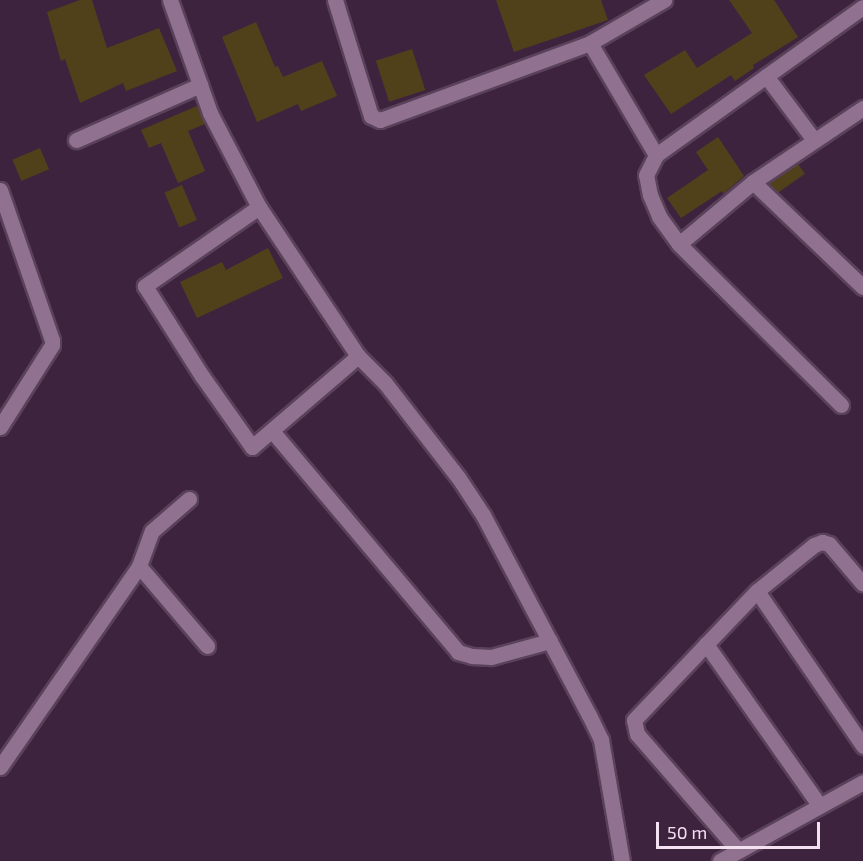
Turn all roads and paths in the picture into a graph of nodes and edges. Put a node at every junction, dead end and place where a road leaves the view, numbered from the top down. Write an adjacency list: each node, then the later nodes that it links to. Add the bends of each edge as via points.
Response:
1 (171, 0): 7 (street)
2 (335, 0): 5 (street, via 371,116 380,120)
3 (664, 0): 5 (street)
4 (863, 7): 6 (street)
5 (590, 43): 11 (street)
6 (766, 76): 10 (street); 11 (street)
7 (200, 85): 9 (street); 15 (street, via 210,113)
8 (863, 108): 10 (street)
9 (76, 140)
10 (814, 140): 12 (street)
11 (657, 155): 16 (street, via 646,175 650,195)
12 (753, 182): 16 (street); 17 (street)
13 (0, 190): 14 (street)
14 (3, 207): 20 (street, via 52,345)
15 (259, 207): 18 (street); 21 (street, via 145,288 250,446 255,447)
16 (679, 244): 19 (street)
17 (863, 287)
18 (358, 356): 21 (street); 26 (street, via 385,383 458,477 483,515)
19 (841, 405)
20 (0, 427)
21 (273, 432): 26 (street, via 458,652 491,657)
22 (189, 499): 23 (street, via 152,531)
23 (139, 566): 28 (street); 30 (street)
24 (863, 584): 25 (street, via 830,544 822,542)
25 (757, 591): 27 (street); 29 (street)
26 (550, 641): 34 (street, via 601,740)
27 (706, 644): 32 (street); 33 (street, via 634,720 634,727)
28 (207, 646)
29 (863, 746)
30 (0, 767)
31 (863, 782): 32 (street)
32 (819, 805): 33 (street)
33 (737, 849): 35 (street)
34 (622, 861)
35 (720, 861)

